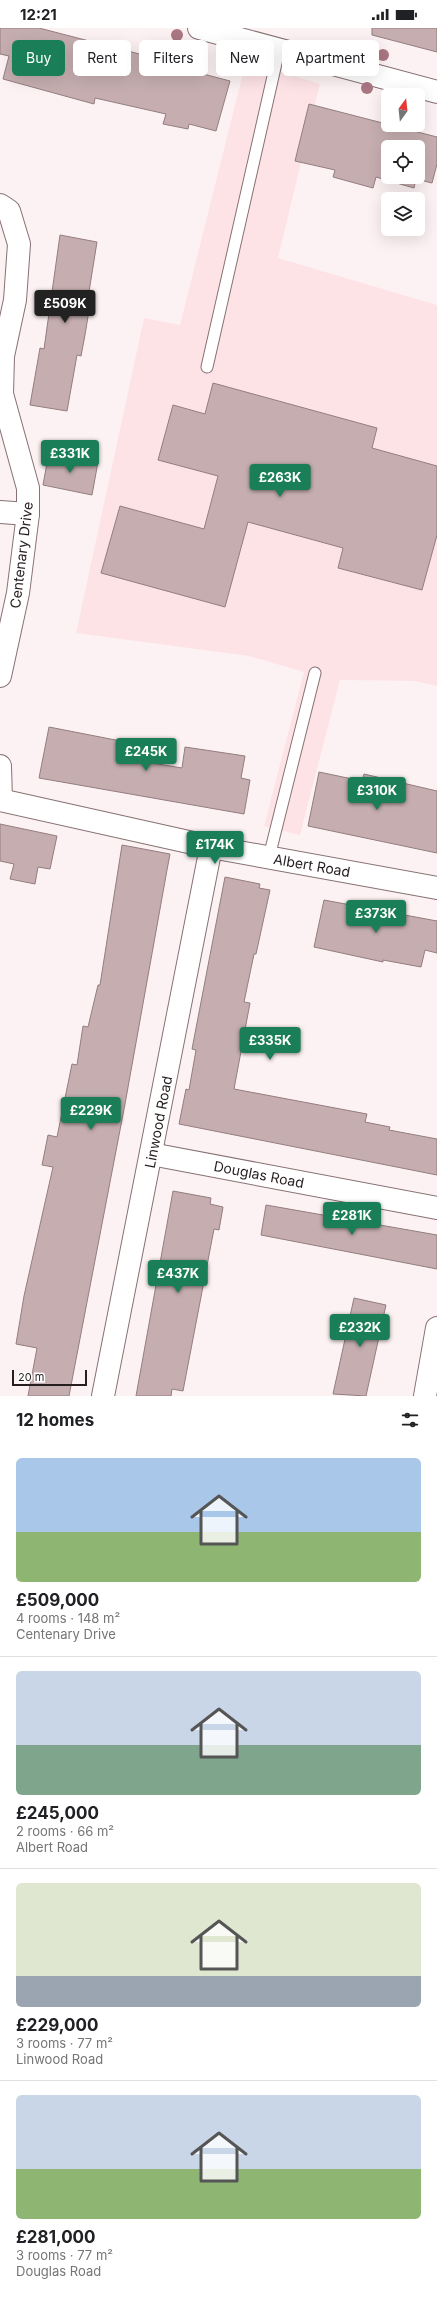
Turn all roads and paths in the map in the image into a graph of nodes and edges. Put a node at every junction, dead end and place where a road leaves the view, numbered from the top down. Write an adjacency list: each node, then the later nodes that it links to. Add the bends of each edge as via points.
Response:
1 (199, 28): 2 (street)
2 (279, 50): 3 (street); 5 (lane)
3 (437, 92)
4 (0, 205): 7 (street, Centenary Drive, via 9,211 19,244 15,300 3,356 2,394 28,488)
5 (207, 367)
6 (0, 512): 7 (street)
7 (28, 514): 9 (street, Centenary Drive, via 18,593)
8 (315, 673): 13 (lane)
9 (0, 676)
10 (0, 766): 11 (street)
11 (0, 800): 12 (street, Albert Road)
12 (211, 847): 13 (street, Albert Road); 15 (street, Linwood Road)
13 (269, 857): 14 (street, Albert Road)
14 (437, 888)
15 (151, 1154): 16 (street, Douglas Road); 18 (street, Linwood Road)
16 (437, 1208)
17 (437, 1328): 19 (street)
18 (103, 1396)
19 (425, 1396)

